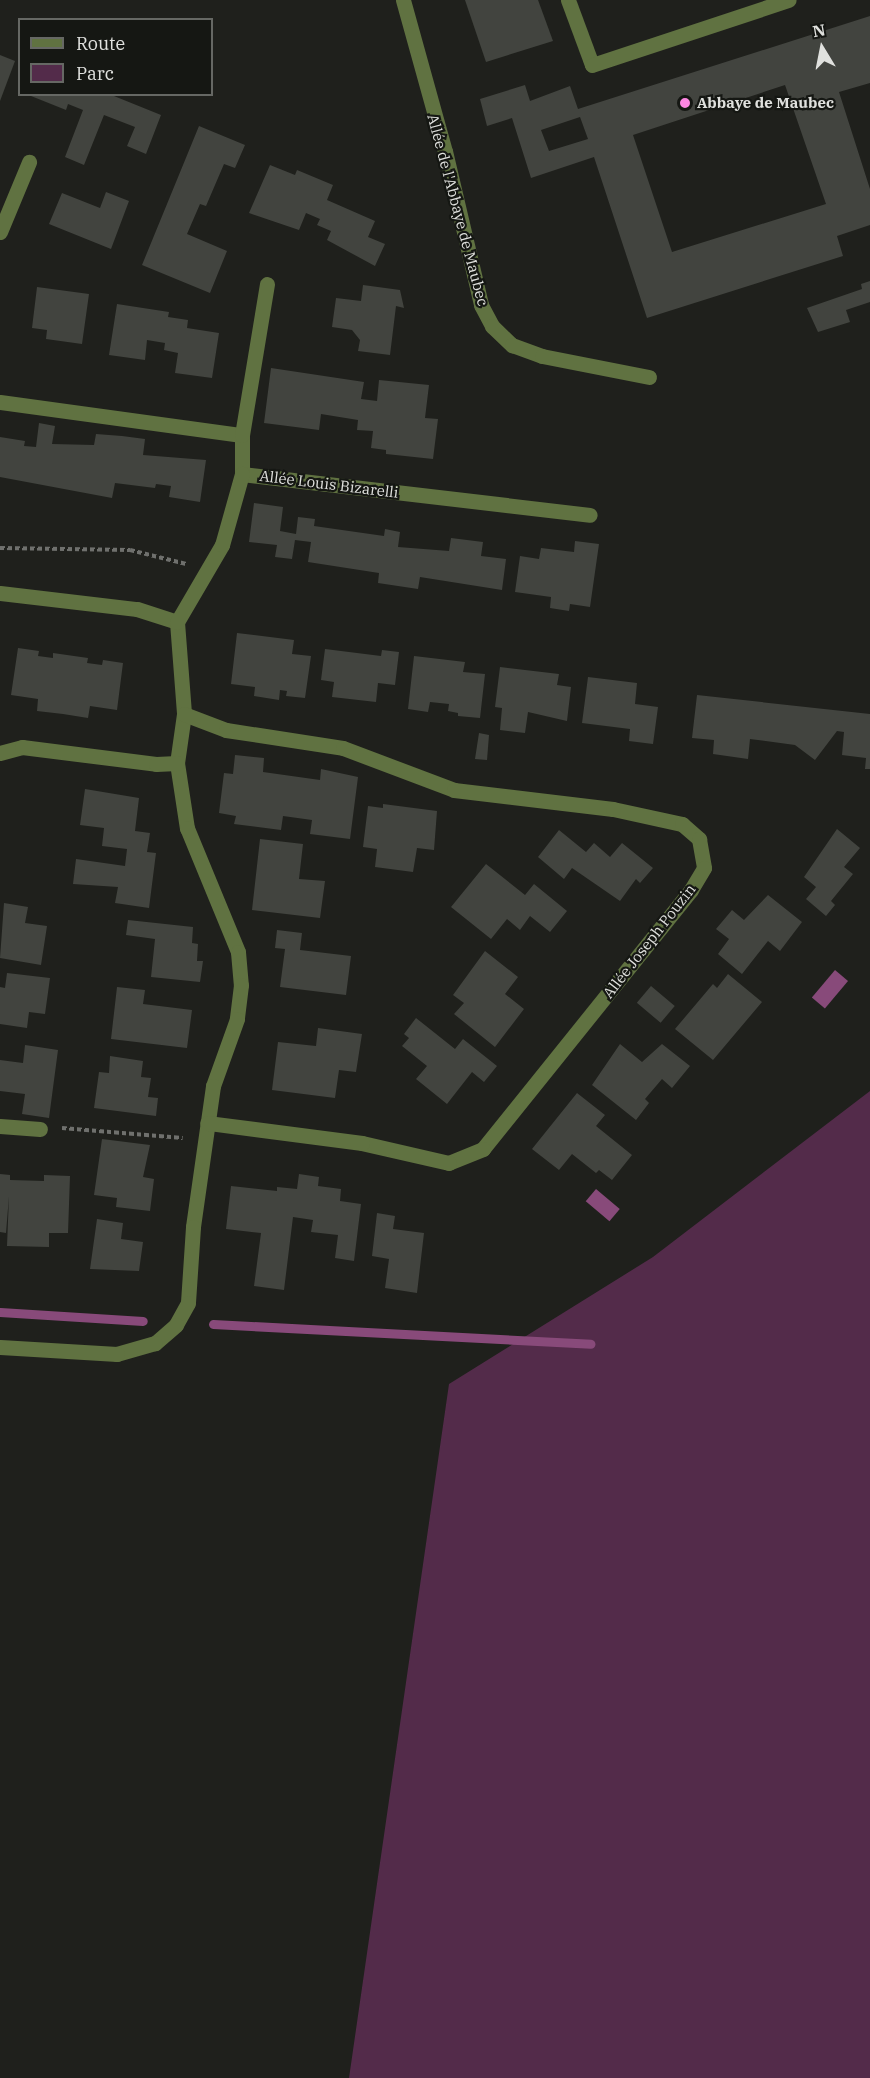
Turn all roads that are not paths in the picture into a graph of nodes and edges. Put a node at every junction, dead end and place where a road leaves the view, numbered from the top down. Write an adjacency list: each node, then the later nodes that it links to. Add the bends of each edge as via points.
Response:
1 (403, 0): 7 (street, Allée de l'Abbaye de Maubec, via 445,151 481,305 492,326 512,345 542,356)
2 (568, 0): 3 (street, via 592,65)
3 (789, 0)
4 (29, 162): 5 (street)
5 (0, 232)
6 (267, 284): 9 (street, Allée Louis Bizarelli)
7 (649, 377)
8 (0, 402): 9 (street)
9 (242, 435): 10 (street, Allée Louis Bizarelli)
10 (242, 474): 11 (street, Allée Louis Bizarelli); 13 (street, via 222,545)
11 (590, 515)
12 (0, 593): 13 (street, via 137,609)
13 (177, 622): 14 (street)
14 (184, 714): 16 (street); 17 (street, Allée Joseph Pouzin, via 226,730 343,748 454,790 613,809 682,824 699,839 704,868 691,890 483,1149 449,1163 362,1143)
15 (0, 753): 16 (street, via 22,747 156,764)
16 (177, 763): 17 (street, via 187,828 238,952 241,986 237,1019 213,1086)
17 (207, 1123): 20 (street, via 188,1303 180,1317 155,1343 117,1354)
18 (0, 1126): 19 (street)
19 (40, 1129)
20 (0, 1347)

